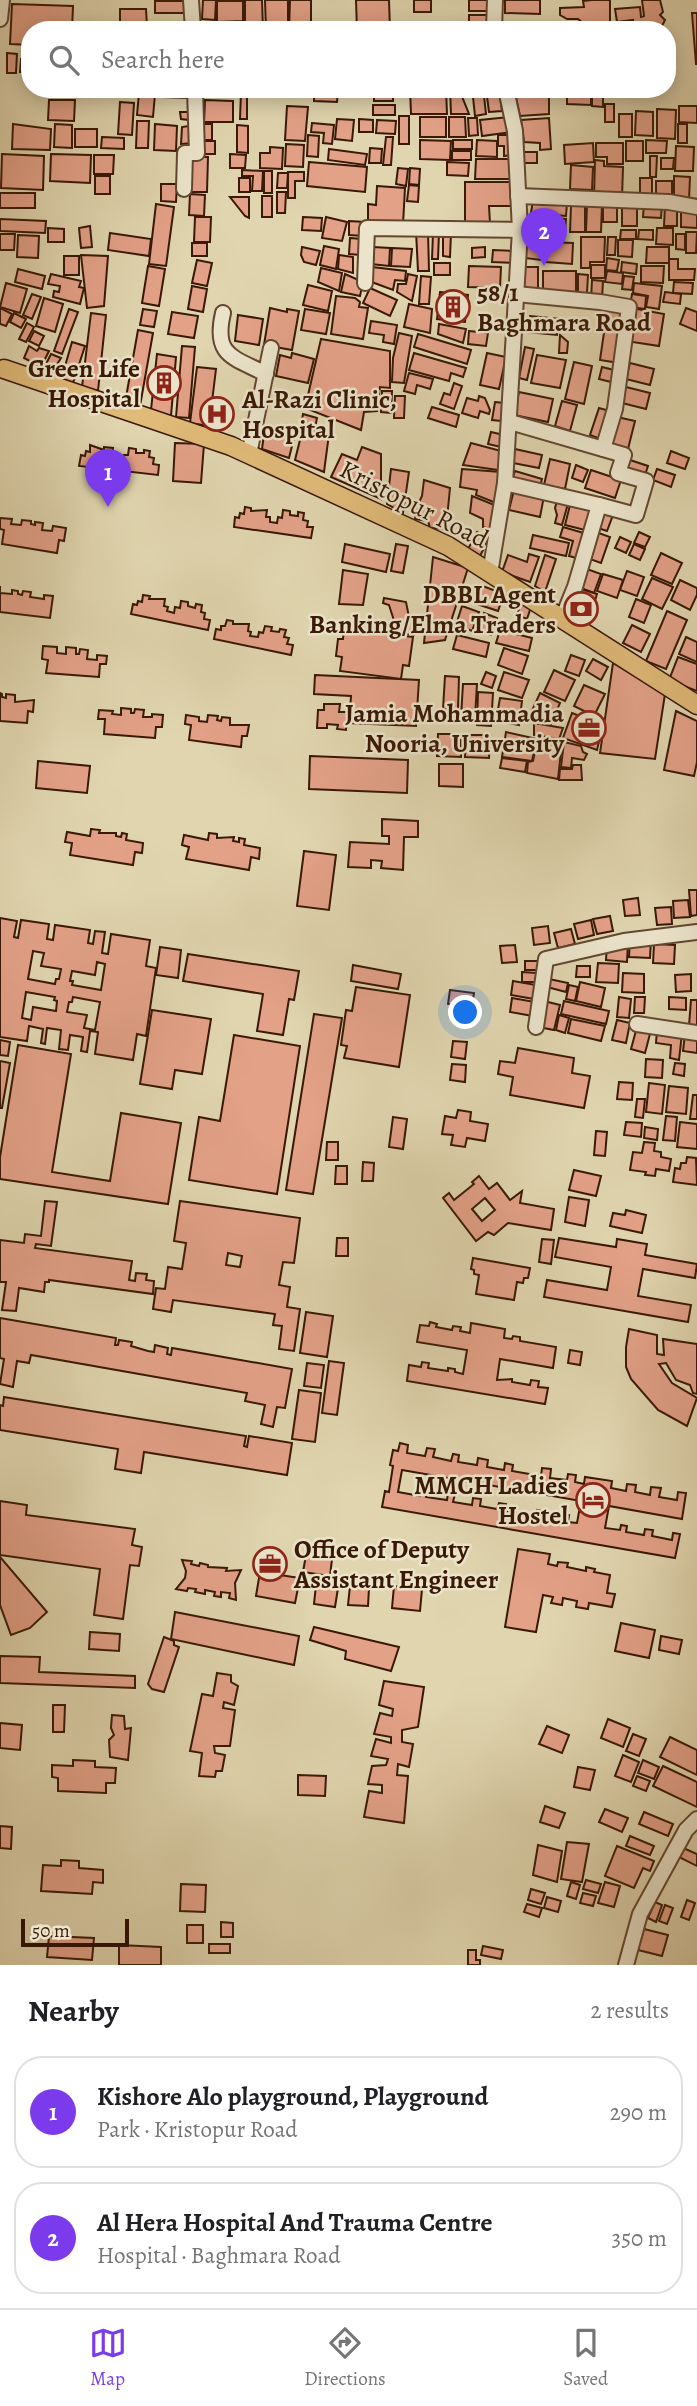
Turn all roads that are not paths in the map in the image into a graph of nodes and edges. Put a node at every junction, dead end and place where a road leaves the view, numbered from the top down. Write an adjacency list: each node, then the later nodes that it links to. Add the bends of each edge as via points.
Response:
1 (2, 0): 4 (street)
2 (191, 0): 5 (street)
3 (495, 0): 6 (street)
4 (0, 19)
5 (192, 21)
6 (494, 21)
7 (195, 98): 9 (street, via 197,153 185,153)
8 (508, 98): 10 (street, via 515,131)
9 (184, 189)
10 (518, 196): 11 (street); 12 (street)
11 (697, 207)
12 (520, 230): 13 (street, via 367,228); 14 (street)
13 (365, 283)
14 (516, 294): 19 (street); 20 (street, via 629,307 615,409)
15 (223, 313): 18 (street, via 218,332 221,345 229,355)
16 (271, 348): 18 (street)
17 (1, 367): 21 (main road, Kristopur Road)
18 (266, 374): 21 (street)
19 (510, 422): 20 (street); 22 (street)
20 (603, 449): 23 (street, via 624,455 618,473 646,481 636,515)
21 (249, 454): 24 (main road, Kristopur Road, via 448,546)
22 (505, 483): 23 (street); 24 (street)
23 (599, 505): 25 (street)
24 (489, 573): 25 (main road, Kristopur Road)
25 (562, 619): 26 (main road, Kristopur Road)
26 (697, 705)
27 (697, 932): 29 (street, via 624,941 545,959)
28 (636, 1024): 30 (street)
29 (536, 1027)
30 (697, 1033)
31 (697, 1819): 32 (street, via 686,1830 640,1914)
32 (626, 1965)

